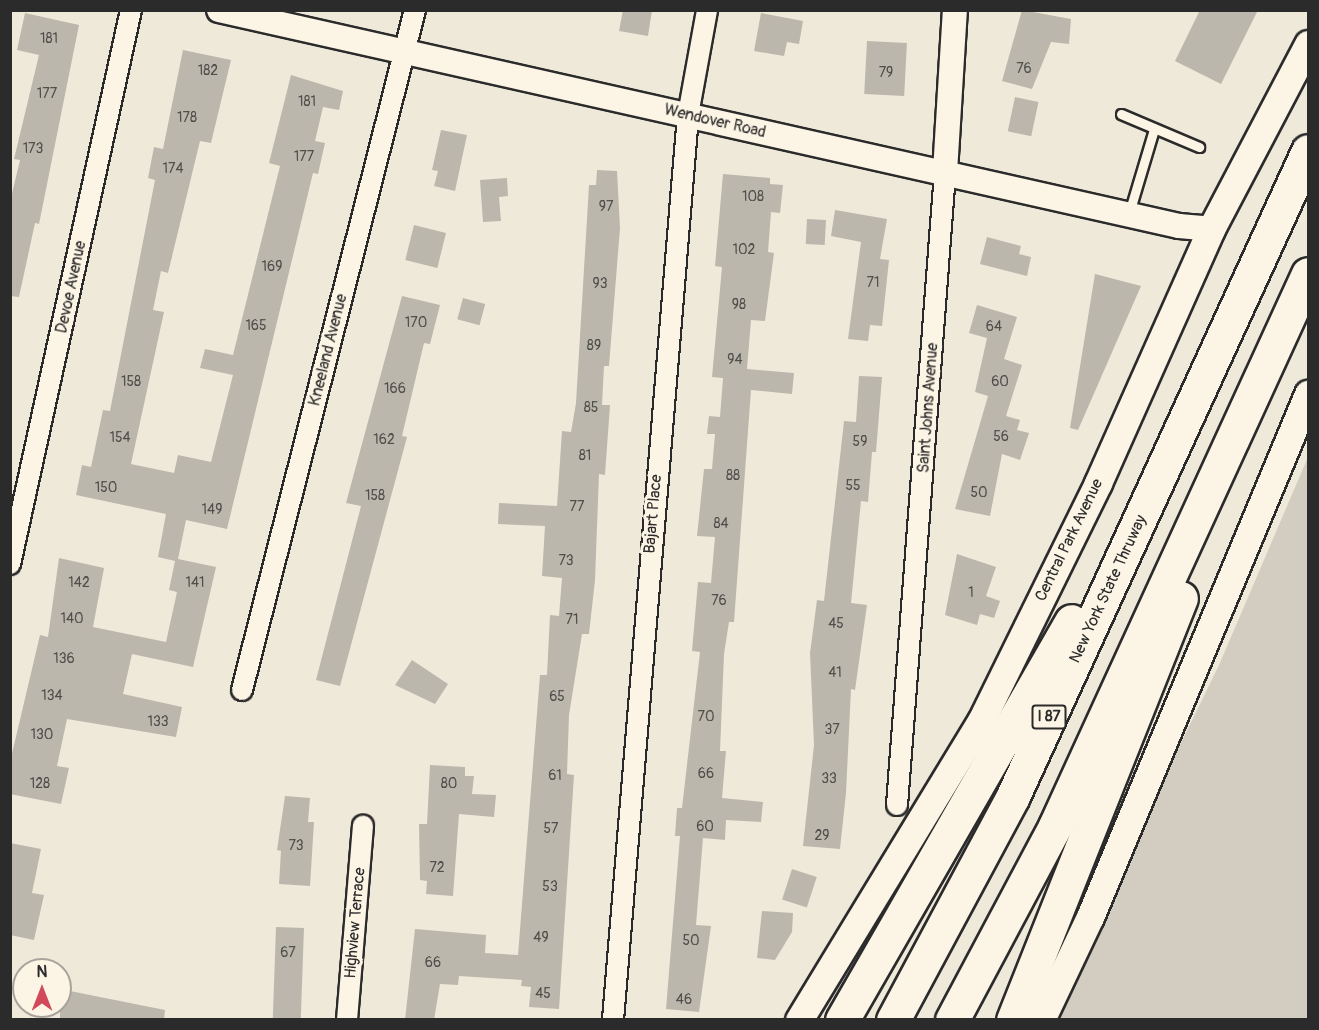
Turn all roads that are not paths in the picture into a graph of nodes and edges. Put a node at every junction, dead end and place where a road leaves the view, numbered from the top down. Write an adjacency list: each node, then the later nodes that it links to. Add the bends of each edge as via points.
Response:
1 (131, 10): 20 (street, Devoe Avenue)
2 (219, 10): 7 (street, Wendover Road)
3 (415, 10): 7 (street, Kneeland Avenue)
4 (707, 10): 9 (street, Bajart Place)
5 (955, 10): 13 (street, Saint Johns Avenue)
6 (1308, 44): 15 (main road, Central Park Avenue)
7 (404, 52): 9 (street, Wendover Road); 21 (street, Kneeland Avenue)
8 (1121, 114): 10 (lane)
9 (688, 115): 13 (street, Wendover Road); 25 (street, Bajart Place)
10 (1155, 129): 11 (lane); 14 (lane)
11 (1199, 147)
12 (1308, 151): 18 (highway, New York State Thruway / I 87)
13 (945, 172): 14 (street, Wendover Road); 22 (street, Saint Johns Avenue)
14 (1129, 215): 15 (street, Wendover Road)
15 (1211, 229): 26 (main road, Central Park Avenue, via 1098,483 981,721)
16 (1308, 274): 19 (highway)
17 (1308, 394): 31 (main road, via 1090,917)
18 (1191, 408): 27 (highway); 28 (highway, New York State Thruway / I 87, via 975,873)
19 (1246, 409): 29 (highway, via 1055,826); 30 (highway, via 1171,627)
20 (10, 564)
21 (242, 690)
22 (897, 805)
23 (363, 826): 24 (street, Highview Terrace)
24 (347, 1020)
25 (613, 1020)
26 (799, 1020)
27 (842, 1020)
28 (893, 1020)
29 (952, 1020)
30 (1013, 1020)
31 (1041, 1020)

